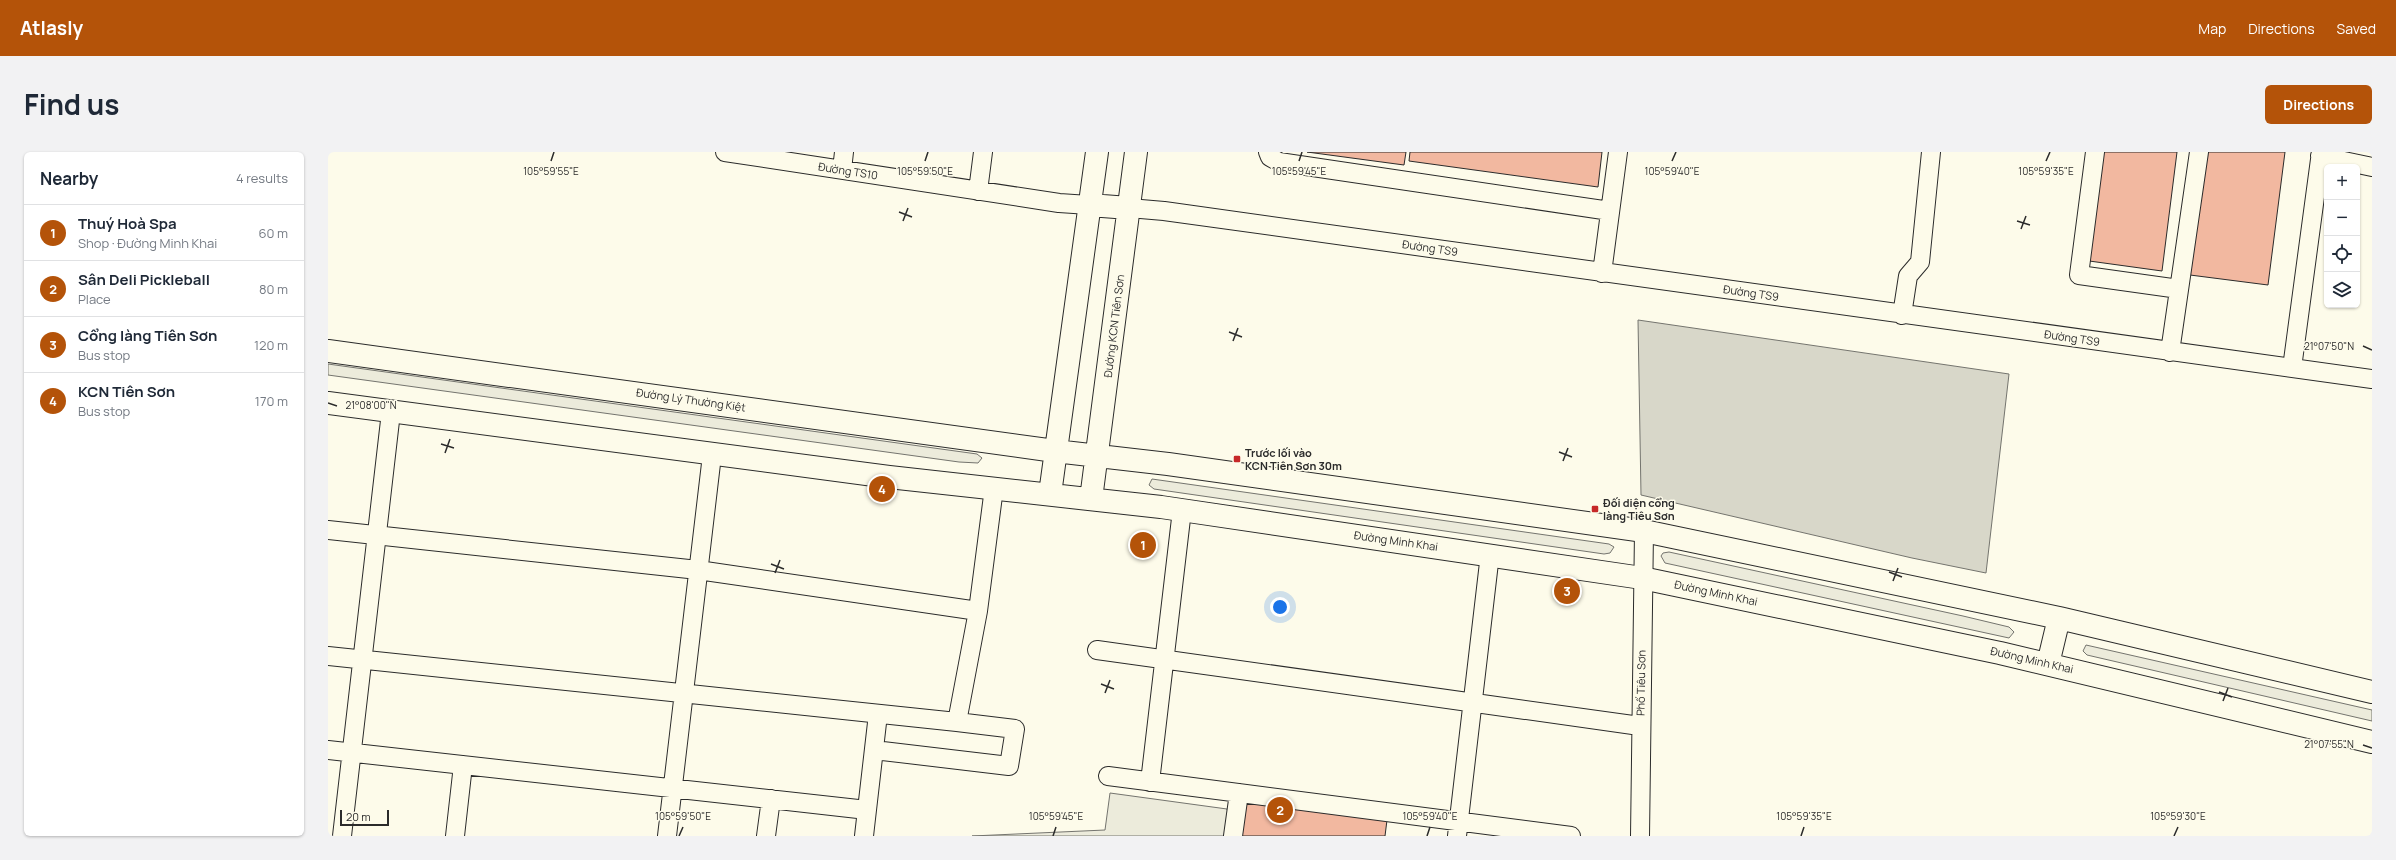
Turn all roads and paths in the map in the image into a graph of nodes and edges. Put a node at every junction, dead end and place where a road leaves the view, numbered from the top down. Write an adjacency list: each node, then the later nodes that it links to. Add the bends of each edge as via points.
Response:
1 (724, 152): 13 (street, Đường TS10)
2 (844, 152): 13 (street)
3 (983, 152): 14 (street)
4 (1097, 152): 15 (main road)
5 (1136, 152): 16 (main road, Đường KCN Tiên Sơn)
6 (1268, 152): 17 (street, via 1270,157 1279,162)
7 (1618, 152): 17 (street)
8 (1931, 152): 20 (street, via 1920,262 1908,276)
9 (2095, 152): 19 (street, via 2079,275)
10 (2199, 152): 19 (street)
11 (2321, 154): 12 (street); 23 (street)
12 (2372, 167)
13 (842, 170): 14 (street, Đường TS10)
14 (978, 190): 15 (street, Đường TS10)
15 (1089, 205): 16 (main road); 27 (main road)
16 (1129, 208): 18 (street, Đường TS9); 29 (main road, Đường KCN Tiên Sơn)
17 (1610, 211): 18 (street)
18 (1602, 273): 20 (street, Đường TS9)
19 (2179, 289): 22 (street)
20 (1902, 315): 22 (street, Đường TS9)
21 (328, 351): 27 (main road, Đường Lý Thường Kiệt)
22 (2170, 352): 23 (street, Đường TS9)
23 (2292, 368): 24 (street, Đường TS9)
24 (2372, 379)
25 (328, 403): 26 (main road)
26 (391, 412): 28 (main road); 36 (street)
27 (1055, 451): 29 (main road); 31 (main road)
28 (712, 455): 30 (main road); 38 (street)
29 (1097, 455): 32 (main road, Đường KCN Tiên Sơn); 35 (main road)
30 (994, 488): 31 (main road); 40 (street)
31 (1050, 494): 32 (main road, Đường Minh Khai)
32 (1091, 499): 33 (main road, Đường Minh Khai)
33 (1182, 510): 37 (main road, Đường Minh Khai); 45 (street)
34 (328, 530): 36 (street)
35 (1644, 531): 39 (street, Phố Tiêu Sơn); 41 (main road)
36 (376, 534): 38 (street); 44 (street)
37 (1490, 554): 39 (main road, Đường Minh Khai); 49 (street)
38 (698, 570): 40 (street); 48 (street)
39 (1642, 578): 46 (main road, Đường Minh Khai); 52 (street, Phố Tiêu Sơn)
40 (978, 611): 51 (street)
41 (2059, 618): 46 (main road); 47 (main road)
42 (1097, 650): 45 (street)
43 (328, 656): 44 (street)
44 (362, 660): 48 (street); 56 (street)
45 (1165, 660): 49 (street); 59 (street)
46 (2048, 664): 53 (main road, Đường Minh Khai)
47 (2372, 692)
48 (684, 693): 50 (street); 60 (street)
49 (1473, 703): 52 (street); 64 (street)
50 (878, 714): 51 (street); 55 (street)
51 (956, 722): 55 (street, via 1015,729 1009,766)
52 (1640, 726): 72 (street, Phố Tiêu Sơn)
53 (2372, 742)
54 (328, 750): 56 (street)
55 (874, 750): 63 (street)
56 (352, 753): 57 (street); 65 (street)
57 (463, 765): 60 (street); 66 (street)
58 (1108, 776): 59 (street)
59 (1150, 782): 61 (street)
60 (672, 788): 62 (street); 67 (street)
61 (1239, 793): 64 (street); 70 (street)
62 (771, 799): 63 (street); 68 (street)
63 (867, 810): 69 (street)
64 (1457, 829): 71 (street)
65 (342, 836)
66 (455, 836)
67 (667, 836)
68 (766, 836)
69 (864, 836)
70 (1233, 836)
71 (1571, 836)
72 (1640, 836)

